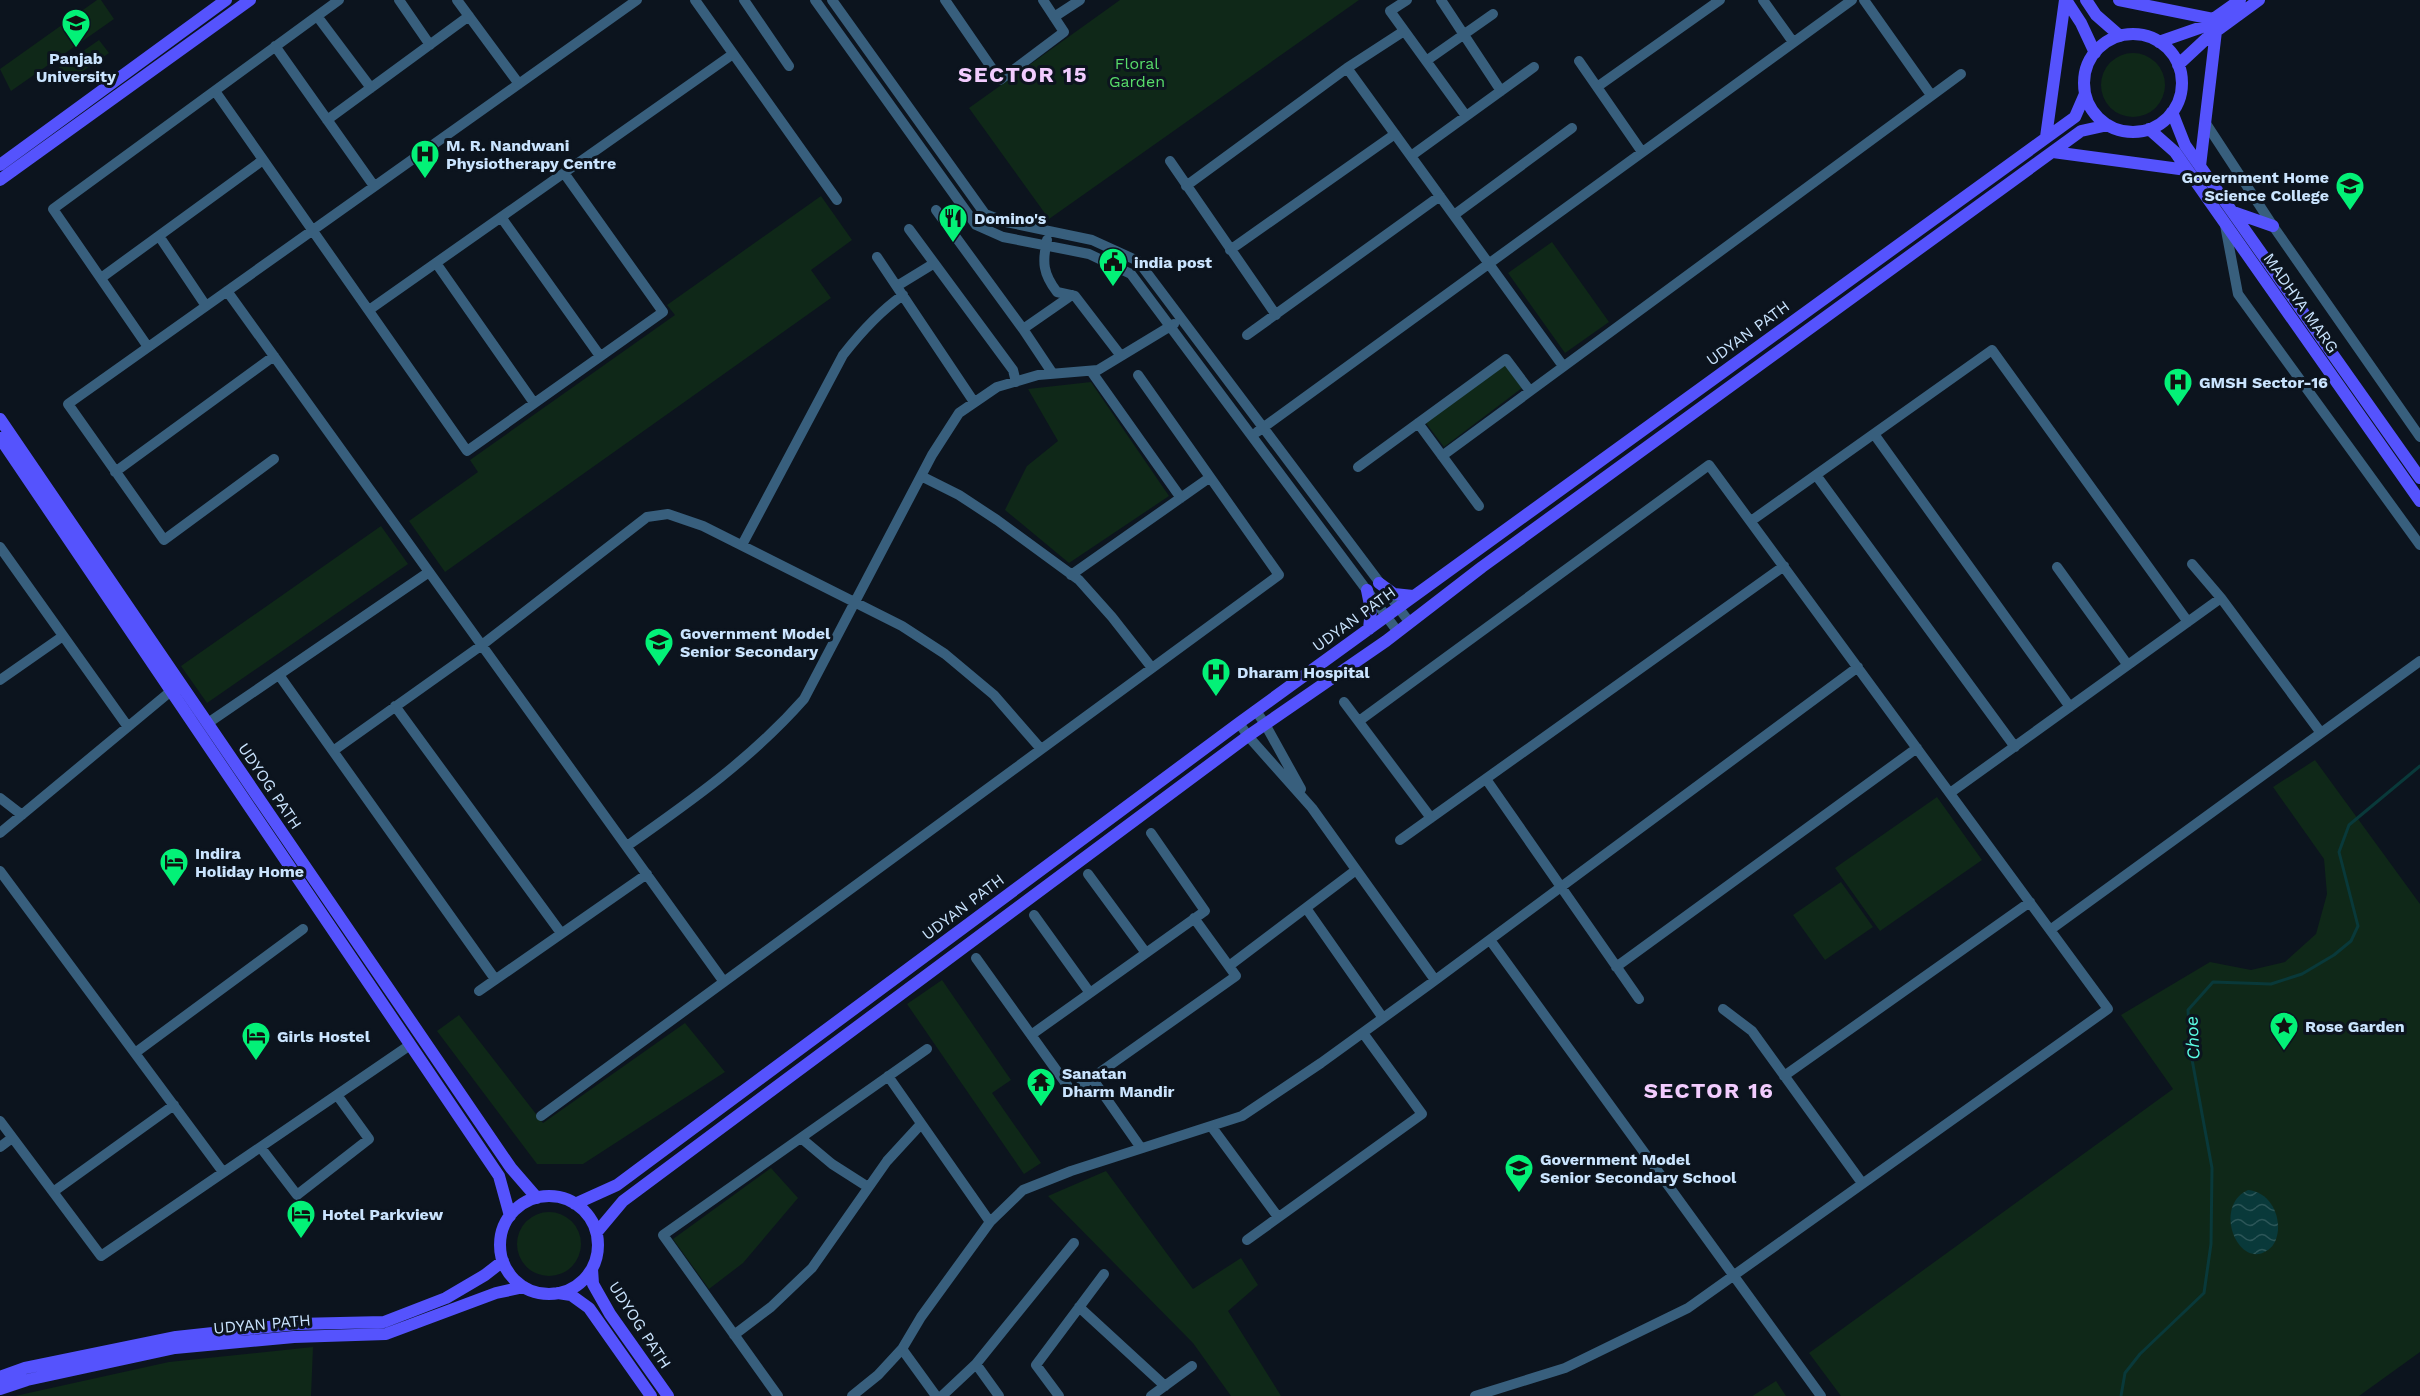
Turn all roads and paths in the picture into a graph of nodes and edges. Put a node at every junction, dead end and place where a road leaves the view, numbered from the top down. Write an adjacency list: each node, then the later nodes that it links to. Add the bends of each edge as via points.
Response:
1 (226, 0): 67 (main road)
2 (250, 0): 70 (main road)
3 (339, 0): 26 (street)
4 (399, 0): 35 (street)
5 (457, 0): 27 (street)
6 (637, 0): 46 (street)
7 (695, 0): 38 (street)
8 (744, 0): 42 (street)
9 (815, 0): 85 (street, via 976,225 1003,237)
10 (832, 0): 83 (street, via 985,214)
11 (945, 0): 28 (street, via 1000,80 1064,32)
12 (1042, 0): 28 (street)
13 (1080, 0): 28 (street)
14 (1407, 0): 30 (street, via 1390,11)
15 (1441, 0): 31 (street)
16 (1720, 0): 47 (street)
17 (1763, 0): 33 (street)
18 (1852, 0): 33 (street)
19 (1864, 0): 52 (street)
20 (2066, 0): 37 (main road); 61 (main road)
21 (2086, 0): 32 (main road, via 2096,15)
22 (2119, 0): 29 (main road)
23 (2240, 0): 29 (main road)
24 (2259, 0): 29 (main road)
25 (1493, 14): 31 (street)
26 (317, 16): 36 (street); 48 (street)
27 (469, 16): 35 (street); 46 (street)
28 (1054, 17)
29 (2214, 25): 34 (main road); 41 (main road); 56 (main road)
30 (1404, 31): 39 (street); 44 (street)
31 (1464, 35): 39 (street); 50 (street)
32 (2120, 36): 34 (main road, via 2138,35); 37 (main road)
33 (1793, 42): 62 (street)
34 (2159, 42): 41 (main road)
35 (430, 45): 48 (street)
36 (275, 46): 49 (street); 55 (street)
37 (2095, 52): 51 (main road, via 2087,65)
38 (733, 54): 69 (street); 74 (street)
39 (1426, 61): 54 (street)
40 (1579, 62): 47 (street)
41 (2178, 65): 53 (main road, via 2181,93)
42 (789, 66)
43 (1534, 67): 50 (street)
44 (1347, 68): 60 (street); 72 (street)
45 (1961, 74): 52 (street)
46 (519, 84): 71 (street)
47 (1597, 87): 62 (street)
48 (371, 88): 55 (street)
49 (215, 91): 65 (street); 91 (street, via 53,209)
50 (1501, 91): 54 (street)
51 (2085, 94): 57 (main road); 61 (main road, UDYAN PATH, via 2075,117)
52 (1931, 95): 106 (street)
53 (2172, 112): 59 (main road); 68 (main road, MADHYA MARG)
54 (1466, 116): 64 (street)
55 (327, 120): 71 (street)
56 (2205, 122): 68 (main road); 80 (street)
57 (2108, 125): 59 (main road, via 2129,132); 63 (main road, UDYAN PATH, via 2081,131)
58 (1572, 128): 77 (street)
59 (2149, 129): 68 (main road, MADHYA MARG)
60 (1395, 134): 64 (street); 86 (street)
61 (2046, 138): 143 (main road, UDYAN PATH)
62 (1642, 152): 90 (street)
63 (2053, 152): 68 (main road); 149 (main road, UDYAN PATH)
64 (1411, 156): 73 (street)
65 (263, 160): 81 (street); 84 (street)
66 (1170, 161): 72 (street)
67 (0, 165)
68 (2194, 168): 76 (main road, MADHYA MARG); 79 (main road, MADHYA MARG)
69 (564, 173): 78 (street); 105 (street, via 663,312)
70 (0, 180)
71 (374, 186): 81 (street)
72 (1186, 186): 86 (street)
73 (1440, 196): 77 (street); 97 (street)
74 (837, 200)
75 (936, 210): 100 (street)
76 (2233, 212): 80 (main road); 128 (main road, MADHYA MARG)
77 (1454, 215): 90 (street)
78 (501, 217): 88 (street); 105 (street)
79 (2225, 224): 130 (main road, MADHYA MARG); 134 (street, via 2238,294)
80 (2272, 226): 119 (street)
81 (312, 230): 92 (street); 96 (street)
82 (909, 230): 89 (street)
83 (1049, 231): 85 (street); 98 (street, via 1092,240 1138,261)
84 (159, 236): 91 (street); 95 (street)
85 (1046, 246): 94 (street, via 1045,273 1057,292); 99 (street, via 1089,254 1131,274)
86 (1230, 250): 97 (street)
87 (877, 257): 93 (street)
88 (436, 263): 96 (street); 113 (street)
89 (933, 264): 93 (street); 110 (street, via 1013,370)
90 (1489, 264): 106 (street); 116 (street)
91 (101, 278): 102 (street)
92 (227, 291): 95 (street); 103 (street)
93 (900, 291): 112 (street); 133 (street, via 843,354)
94 (1072, 294): 100 (street); 104 (street)
95 (206, 306): 102 (street)
96 (369, 310): 113 (street, via 467,451)
97 (1276, 315): 101 (street)
98 (1181, 319): 99 (street); 116 (street)
99 (1170, 326): 104 (street); 118 (street)
100 (1023, 329): 108 (street)
101 (1247, 335)
102 (148, 347): 124 (street, via 68,404)
103 (274, 356): 124 (street); 139 (street)
104 (1121, 356): 107 (street)
105 (600, 357): 113 (street)
106 (1563, 366): 111 (street)
107 (1091, 371): 108 (street); 129 (street)
108 (1053, 374): 110 (street)
109 (1138, 375): 127 (street)
110 (1016, 382): 112 (street, via 997,387)
111 (1530, 391): 115 (street, via 1506,359); 121 (street)
112 (974, 402): 126 (street, via 959,412)
113 (534, 403)
114 (0, 419): 166 (main road, UDYOG PATH)
115 (1418, 423): 121 (street); 123 (street)
116 (1262, 428): 118 (street); 141 (street)
117 (1874, 434): 125 (street); 148 (street, via 1992,350); 163 (street)
118 (1252, 436): 142 (street)
119 (2420, 436)
120 (0, 438): 160 (main road, UDYOG PATH)
121 (1442, 456): 131 (street)
122 (274, 459): 124 (street, via 164,540)
123 (1358, 467)
124 (116, 472)
125 (1816, 475): 132 (street); 172 (street)
126 (921, 476): 140 (street, via 959,495); 145 (street)
127 (1209, 478): 129 (street); 156 (street, via 1279,575)
128 (2420, 478)
129 (1180, 498): 140 (street)
130 (2420, 501)
131 (1479, 506)
132 (1751, 521): 137 (street); 165 (street, via 1710,465)
133 (742, 545): 145 (street); 153 (street, via 668,514 647,517)
134 (2420, 545)
135 (1, 550): 152 (street)
136 (2192, 564): 144 (street)
137 (1784, 566): 157 (street); 176 (street)
138 (2057, 567): 155 (street)
139 (429, 572): 153 (street); 158 (street)
140 (1071, 575): 156 (street, via 1112,616)
141 (1379, 583): 143 (main road, via 1394,594); 146 (street)
142 (1366, 590): 147 (street); 150 (main road, via 1371,610)
143 (1413, 596): 146 (main road, UDYAN PATH)
144 (2221, 598): 148 (street); 170 (street)
145 (854, 603): 174 (street, via 902,626 945,654 994,694); 185 (street, via 804,699 775,732 703,792)
146 (1398, 608): 147 (main road, UDYAN PATH); 149 (street)
147 (1386, 616): 150 (main road, UDYAN PATH); 151 (street)
148 (2188, 622): 155 (street)
149 (1410, 623): 151 (main road, UDYAN PATH)
150 (1369, 629): 164 (main road, UDYAN PATH)
151 (1398, 632): 168 (main road, UDYAN PATH)
152 (63, 636): 159 (street); 169 (street)
153 (482, 645): 162 (street); 185 (street)
154 (2420, 661): 170 (street)
155 (2127, 664): 163 (street)
156 (1152, 668): 174 (street)
157 (1858, 668): 173 (street); 190 (street)
158 (279, 675): 166 (street); 175 (street)
159 (0, 680)
160 (171, 691): 169 (street); 213 (main road, UDYOG PATH)
161 (1344, 702): 165 (street)
162 (396, 706): 175 (street); 197 (street)
163 (2070, 707): 172 (street)
164 (1256, 711): 167 (main road, UDYAN PATH); 168 (street)
165 (1359, 721): 181 (street)
166 (208, 723): 234 (main road, UDYOG PATH, via 504,1158)
167 (1239, 723): 171 (street); 235 (main road, UDYAN PATH, via 617,1185)
168 (1265, 724): 171 (main road, UDYAN PATH); 179 (street)
169 (128, 727): 180 (street)
170 (2321, 733): 196 (street)
171 (1248, 736): 179 (street); 239 (main road, UDYAN PATH, via 622,1201)
172 (2015, 747): 177 (street)
173 (1917, 748): 177 (street); 202 (street)
174 (1041, 749): 205 (street)
175 (333, 751): 203 (street)
176 (1486, 779): 181 (street); 190 (street)
177 (1950, 794): 191 (street)
178 (0, 798): 180 (street)
179 (1312, 807): 186 (street)
180 (22, 815): 182 (street)
181 (1431, 818): 184 (street)
182 (0, 833)
183 (1151, 833): 194 (street, via 1205,911)
184 (1400, 840)
185 (627, 846): 188 (street)
186 (1356, 870): 192 (street); 204 (street)
187 (0, 871): 215 (street)
188 (647, 874): 197 (street); 205 (street)
189 (1088, 874): 199 (street)
190 (1560, 888): 198 (street); 202 (street)
191 (2030, 902): 196 (street); 217 (street)
192 (1306, 908): 201 (street); 210 (street)
193 (1034, 915): 207 (street)
194 (1194, 918): 199 (street); 201 (street)
195 (303, 929): 215 (street)
196 (2050, 930): 231 (street, via 2108,1009)
197 (561, 933): 203 (street)
198 (1490, 940): 204 (street); 245 (street)
199 (1146, 953): 207 (street)
200 (976, 958): 212 (street)
201 (1229, 966): 218 (street, via 1236,976)
202 (1616, 966): 208 (street)
203 (495, 979): 206 (street)
204 (1435, 980): 210 (street)
205 (724, 981): 221 (street)
206 (479, 991)
207 (1090, 993): 212 (street)
208 (1639, 999)
209 (1723, 1009): 217 (street, via 1752,1031)
210 (1383, 1018): 211 (street)
211 (1363, 1033): 224 (street, via 1242,1116); 237 (street, via 1422,1114)
212 (1031, 1035): 218 (street, via 1072,1092)
213 (410, 1045): 219 (street); 236 (main road, UDYOG PATH, via 499,1176)
214 (927, 1048): 216 (street)
215 (135, 1053): 220 (street)
216 (888, 1076): 223 (street); 226 (street)
217 (1784, 1076): 231 (street)
218 (1092, 1078): 229 (street)
219 (337, 1095): 228 (street); 228 (street, via 369,1138 297,1195)
220 (174, 1106): 230 (street); 233 (street)
221 (541, 1116)
222 (0, 1121): 225 (street)
223 (921, 1124): 232 (street); 238 (street)
224 (1211, 1126): 229 (street); 237 (street)
225 (12, 1138): 227 (street); 233 (street)
226 (801, 1138): 232 (street); 249 (street, via 663,1235)
227 (0, 1147)
228 (261, 1148): 230 (street)
229 (1141, 1148): 238 (street, via 1023,1190)
230 (223, 1172): 233 (street, via 101,1256)
231 (1862, 1183): 245 (street)
232 (868, 1187): 249 (street, via 812,1268)
233 (53, 1192)
234 (537, 1198): 235 (main road, via 553,1196); 236 (main road)
235 (575, 1204): 239 (main road, via 589,1216)
236 (510, 1215): 242 (main road, via 501,1237)
237 (1278, 1217): 240 (street)
238 (990, 1222): 250 (street)
239 (597, 1232): 243 (main road)
240 (1246, 1240)
241 (1074, 1243): 251 (street)
242 (503, 1260): 246 (main road, via 511,1276); 253 (main road, UDYAN PATH, via 446,1298 384,1322 296,1324 176,1337 25,1368)
243 (592, 1269): 247 (main road, via 578,1285); 257 (main road, UDYOG PATH, via 594,1284 610,1314)
244 (1104, 1274): 248 (street)
245 (1733, 1275): 265 (street, via 1688,1308 1565,1368); 266 (street)
246 (524, 1287): 247 (main road, via 544,1294); 255 (main road, UDYAN PATH, via 496,1293 386,1334 294,1337 175,1348)
247 (558, 1293): 256 (main road, UDYOG PATH, via 571,1295 589,1308)
248 (1079, 1307): 254 (street); 263 (street, via 1036,1365)
249 (734, 1335): 258 (street)
250 (902, 1349): 259 (street); 260 (street)
251 (976, 1364): 261 (street); 262 (street)
252 (1192, 1366): 254 (street)
253 (0, 1377)
254 (1165, 1386): 264 (street)
255 (0, 1389)
256 (651, 1396)
257 (668, 1396)
258 (778, 1396)
259 (852, 1396)
260 (936, 1396)
261 (942, 1396)
262 (999, 1396)
263 (1059, 1396)
264 (1151, 1396)
265 (1475, 1396)
266 (1821, 1396)

